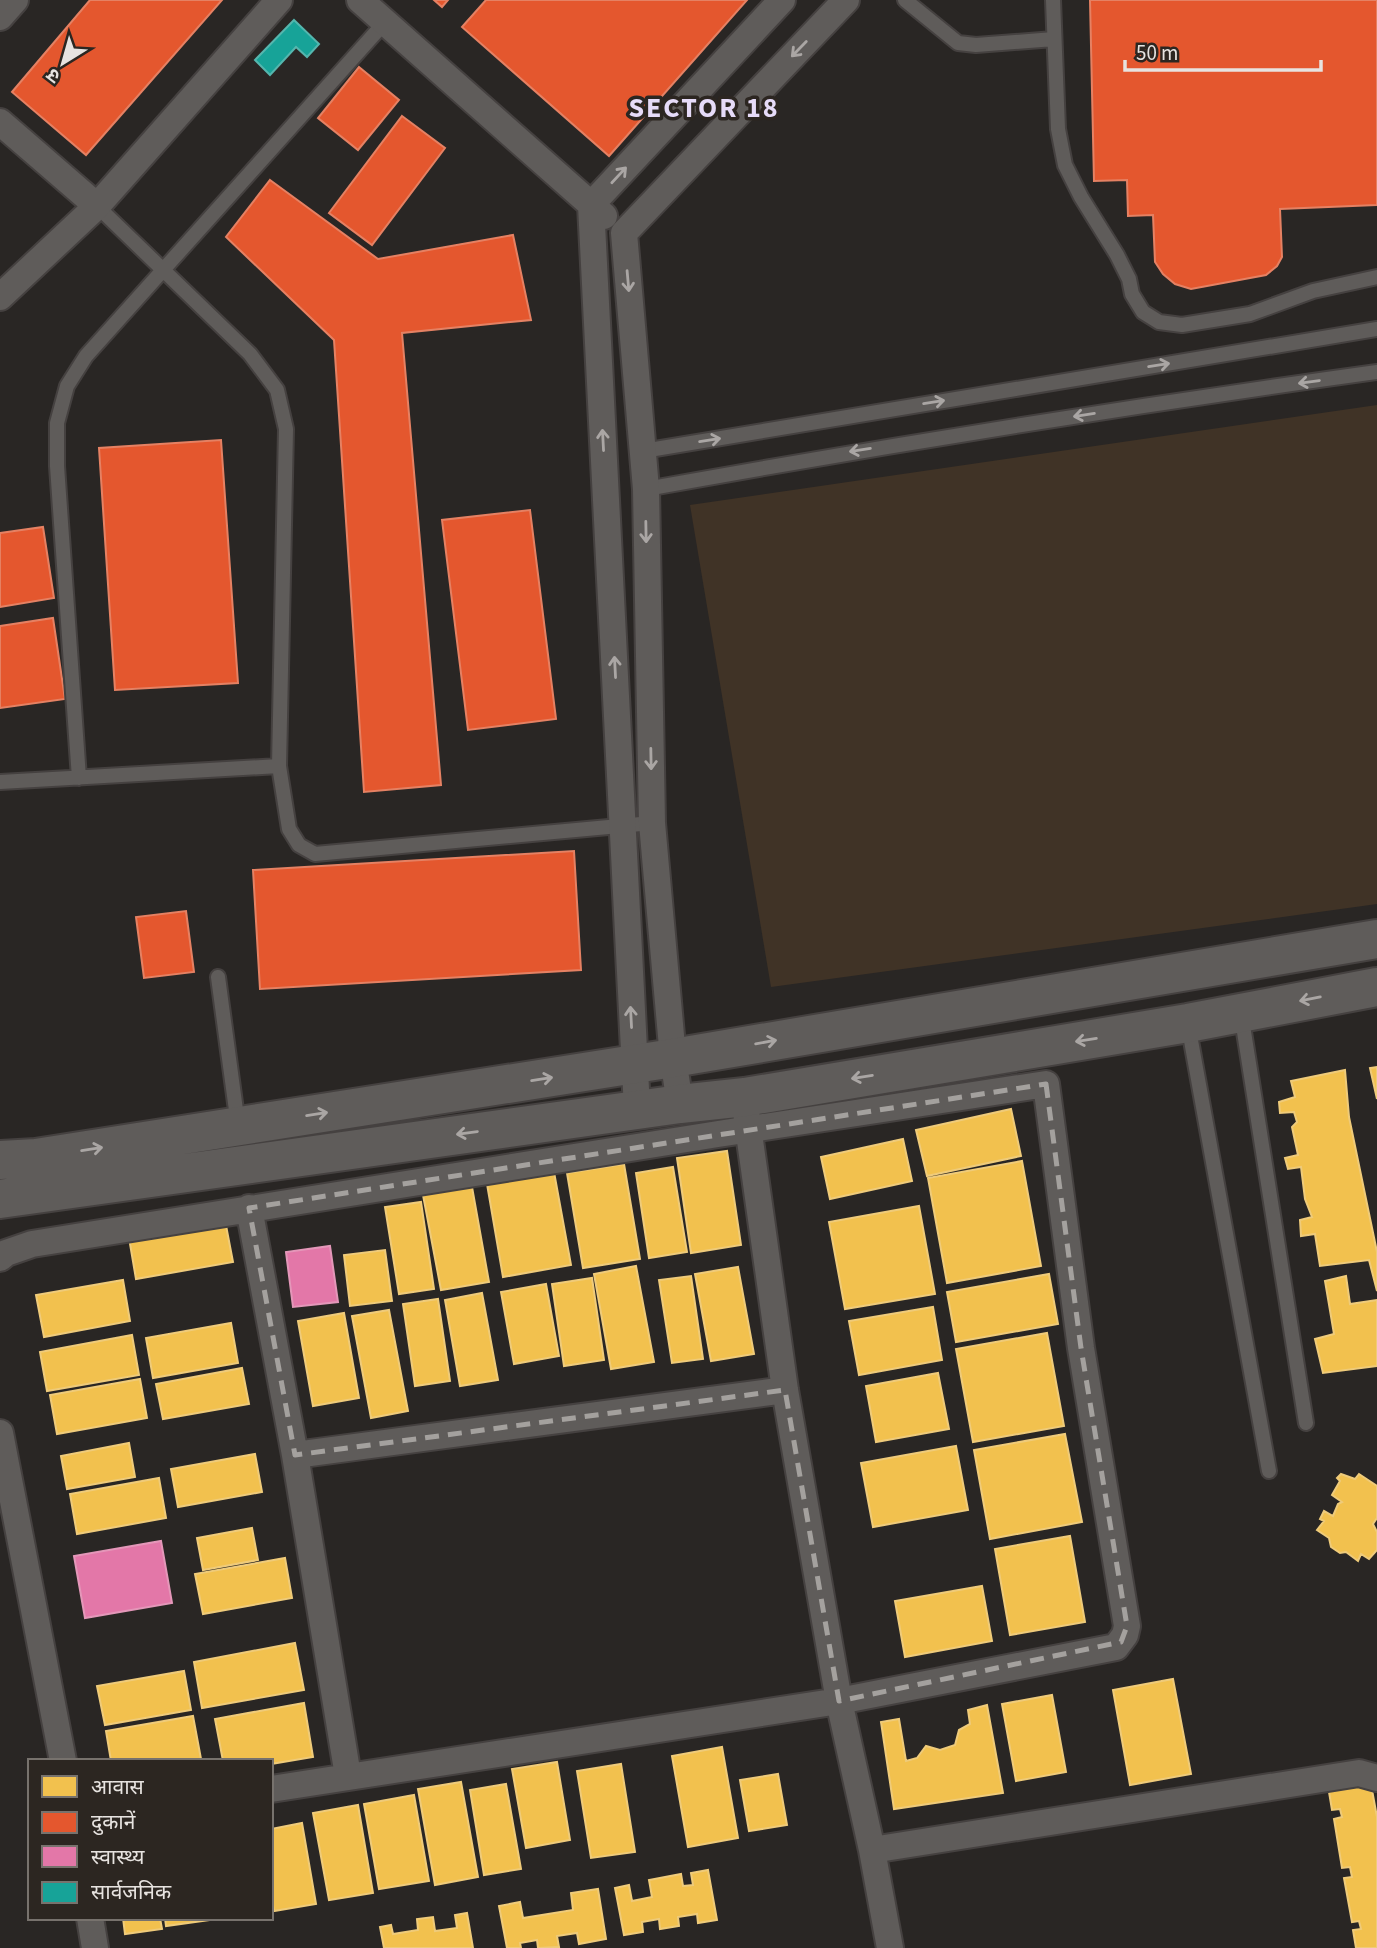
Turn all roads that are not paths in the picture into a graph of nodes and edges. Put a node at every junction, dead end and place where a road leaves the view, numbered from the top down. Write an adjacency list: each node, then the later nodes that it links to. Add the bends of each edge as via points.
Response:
1 (15, 0): 8 (street)
2 (279, 0): 13 (street)
3 (360, 0): 9 (street)
4 (782, 0): 12 (street, one-way to 4)
5 (846, 0): 14 (street, one-way to 14)
6 (905, 0): 10 (lane, via 958,43)
7 (1053, 0): 10 (lane)
8 (0, 17)
9 (386, 22): 12 (street); 15 (lane)
10 (1054, 39): 16 (lane, via 1058,129 1065,165 1117,255 1143,312 1159,322 1182,325 1250,314 1313,291)
11 (0, 122): 13 (street)
12 (591, 205): 14 (street); 26 (street, one-way to 12)
13 (97, 206): 15 (lane); 17 (street)
14 (624, 233): 20 (street, one-way to 20)
15 (163, 270): 22 (lane, via 250,354 277,390 286,429); 23 (lane, via 86,356 67,386 57,423)
16 (1377, 276)
17 (0, 298)
18 (1377, 329): 20 (lane, one-way to 18)
19 (1377, 372): 21 (lane, one-way to 21, via 856,451)
20 (643, 451): 21 (street)
21 (646, 489): 25 (street, one-way to 25)
22 (279, 766): 23 (lane); 26 (lane, via 289,829 299,845 315,854)
23 (79, 778): 24 (lane)
24 (0, 782)
25 (652, 823): 26 (lane); 32 (street)
26 (623, 826): 33 (street, one-way to 26)
27 (1377, 939): 32 (street, one-way to 27)
28 (218, 976): 37 (lane)
29 (1377, 987): 30 (street, one-way to 30)
30 (1241, 1012): 31 (street); 43 (lane)
31 (1188, 1023): 36 (street, one-way to 36); 46 (lane)
32 (673, 1058): 33 (street); 34 (street)
33 (633, 1065): 35 (street); 37 (street, one-way to 33)
34 (680, 1104): 35 (street); 36 (street)
35 (637, 1110): 39 (street, one-way to 39)
36 (746, 1113): 40 (street); 42 (street); 47 (street, via 1045,1084 1125,1635 1116,1647)
37 (239, 1126): 38 (street, one-way to 37)
38 (12, 1156)
39 (3, 1200)
40 (249, 1208): 41 (street, via 32,1244); 45 (street)
41 (0, 1258)
42 (785, 1390): 45 (street); 47 (street)
43 (1306, 1423)
44 (0, 1433): 48 (street)
45 (295, 1455): 49 (street)
46 (1269, 1471)
47 (839, 1700): 49 (street); 52 (street)
48 (63, 1759)
49 (348, 1776): 51 (street)
50 (1377, 1778): 52 (street, via 1359,1773)
51 (273, 1789)
52 (872, 1850): 55 (street)
53 (90, 1920): 54 (street)
54 (95, 1948)
55 (890, 1948)

